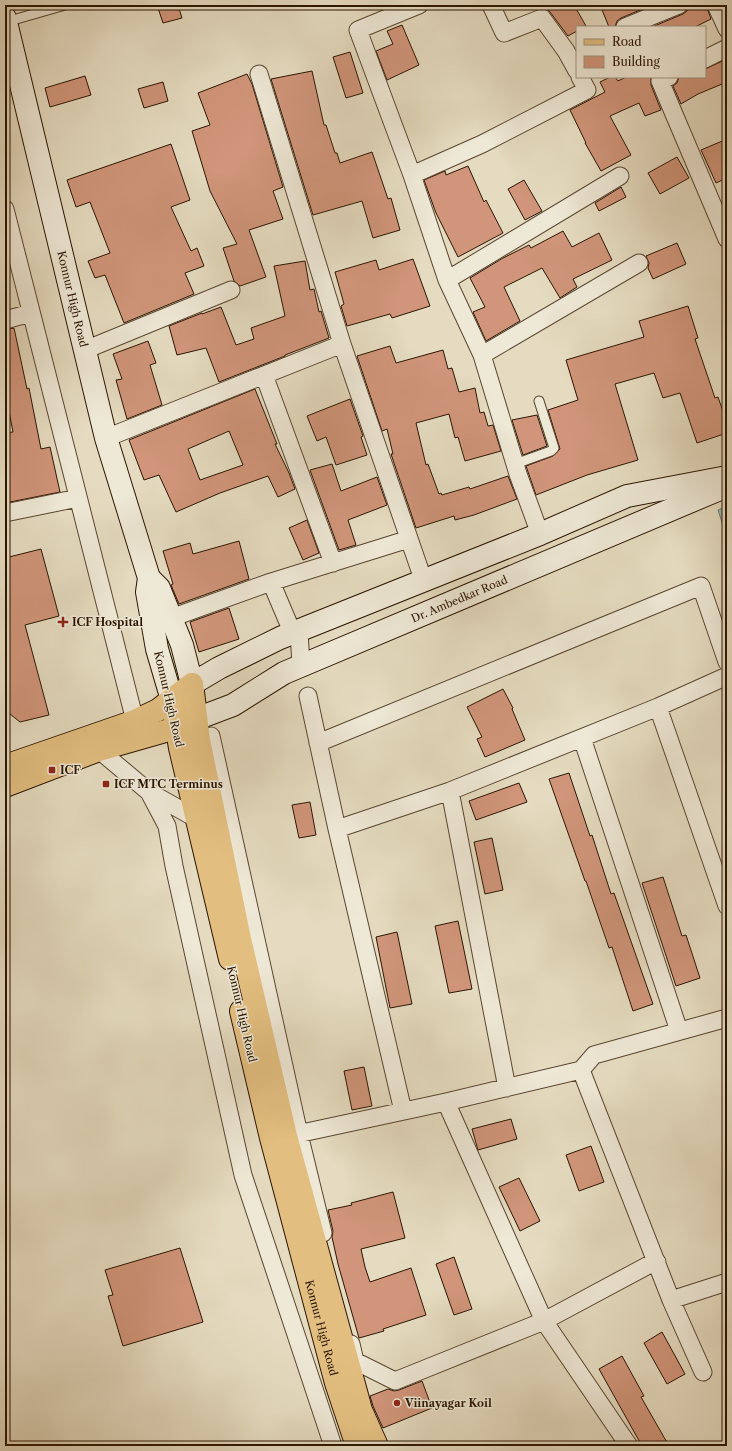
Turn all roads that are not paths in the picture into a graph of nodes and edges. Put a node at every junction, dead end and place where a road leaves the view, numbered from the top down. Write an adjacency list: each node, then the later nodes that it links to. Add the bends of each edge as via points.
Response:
1 (65, 5): 6 (lane)
2 (491, 5): 10 (street, via 504,33 542,18)
3 (679, 5): 7 (street)
4 (716, 5): 8 (street)
5 (414, 6): 16 (street, via 358,30)
6 (6, 20): 26 (main road, Konnur High Road)
7 (627, 26)
8 (727, 30)
9 (727, 48): 11 (street)
10 (571, 49): 12 (street)
11 (706, 58)
12 (576, 67)
13 (259, 74): 25 (street)
14 (581, 78): 16 (street, via 587,90 482,144)
15 (667, 78): 19 (street, via 660,82)
16 (412, 175): 21 (street)
17 (620, 176): 21 (street)
18 (5, 209): 23 (street)
19 (727, 239)
20 (639, 263): 27 (street)
21 (447, 280): 27 (street)
22 (230, 290): 26 (street)
23 (31, 313): 24 (street); 34 (street)
24 (5, 320)
25 (342, 344): 28 (street); 37 (street)
26 (85, 350): 30 (main road, Konnur High Road)
27 (482, 354): 31 (street)
28 (264, 375): 30 (street); 38 (street)
29 (539, 401): 31 (lane, via 554,448)
30 (106, 438): 39 (main road, Konnur High Road)
31 (515, 464): 36 (street)
32 (727, 477): 36 (main road, via 627,496)
33 (727, 486): 45 (main road, Dr. Ambedkar Road)
34 (78, 498): 35 (street); 52 (street)
35 (5, 513)
36 (540, 534): 41 (main road)
37 (409, 539): 38 (street); 41 (street)
38 (333, 563): 40 (street)
39 (149, 578): 42 (main road, Konnur High Road, via 159,588); 49 (main road, Konnur High Road, via 147,592 158,649)
40 (271, 582): 42 (street); 43 (street)
41 (424, 582): 43 (main road)
42 (171, 618): 47 (main road, Konnur High Road, via 182,645)
43 (296, 632): 45 (street); 47 (main road, via 219,668)
44 (727, 662): 56 (street, via 701,586)
45 (301, 666): 51 (main road, Dr. Ambedkar Road, via 233,705)
46 (727, 676): 50 (street)
47 (192, 684): 49 (main road); 51 (main road)
48 (308, 696): 56 (street)
49 (172, 700): 52 (main road); 53 (main road, Konnur High Road)
50 (658, 707): 55 (street); 64 (street)
51 (196, 719): 53 (main road); 71 (main road, via 240,939)
52 (135, 721): 58 (main road)
53 (176, 728): 57 (main road); 62 (main road, Konnur High Road)
54 (211, 736): 71 (street)
55 (582, 738): 60 (street); 66 (street)
56 (318, 743): 63 (street)
57 (99, 750): 59 (main road); 61 (street)
58 (5, 766)
59 (5, 786)
60 (450, 791): 63 (street); 68 (street)
61 (149, 792): 62 (street); 77 (street, via 167,826 243,1175)
62 (197, 819): 71 (main road, Konnur High Road)
63 (337, 829): 70 (street)
64 (727, 906)
65 (727, 1018): 66 (street)
66 (679, 1031): 67 (street, via 594,1055)
67 (581, 1070): 68 (street); 72 (street)
68 (507, 1088): 69 (street)
69 (446, 1102): 70 (street); 75 (street)
70 (403, 1111): 71 (street)
71 (285, 1136): 75 (street, via 355,1361 395,1381); 78 (main road, Konnur High Road, via 336,1383); 79 (main road, via 361,1410)
72 (657, 1262): 74 (street); 75 (street)
73 (727, 1282): 74 (street)
74 (671, 1300): 76 (street)
75 (544, 1321): 80 (street)
76 (703, 1372)
77 (333, 1446)
78 (357, 1446)
79 (377, 1446)
80 (629, 1446)

